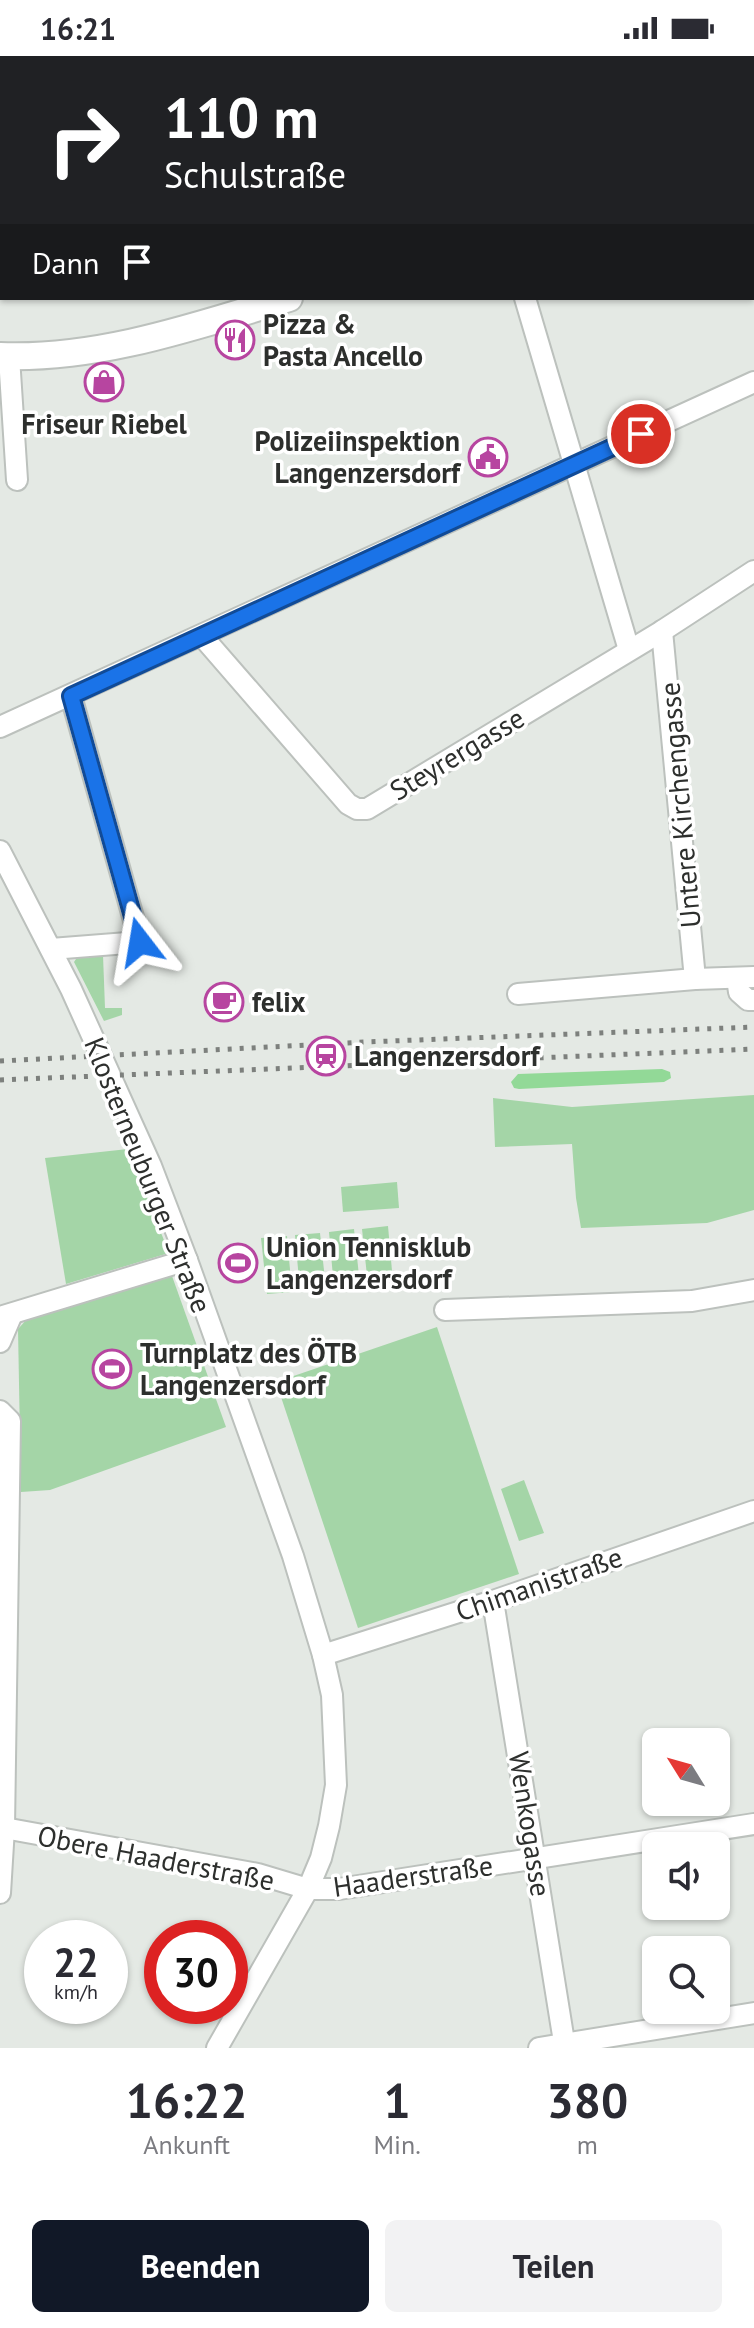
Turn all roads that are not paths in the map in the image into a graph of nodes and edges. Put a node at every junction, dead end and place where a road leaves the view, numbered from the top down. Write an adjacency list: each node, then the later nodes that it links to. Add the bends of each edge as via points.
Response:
1 (282, 300): 3 (main road, via 139,341)
2 (526, 300): 5 (street, Untere Kirchengasse)
3 (4, 356): 6 (street)
4 (754, 382): 5 (street)
5 (575, 465): 9 (street); 10 (street, Untere Kirchengasse)
6 (17, 480)
7 (754, 571): 8 (street, Steyrergasse)
8 (662, 631): 10 (street, Steyrergasse); 16 (street, Untere Kirchengasse)
9 (202, 636): 10 (street, Steyrergasse, via 357,809 367,809); 11 (street)
10 (629, 650)
11 (71, 696): 12 (street); 14 (street, via 140,942)
12 (0, 727)
13 (0, 851): 14 (street, Klosterneuburger Straße)
14 (51, 949): 19 (street, Klosterneuburger Straße, via 151,1166)
15 (746, 978): 16 (street); 18 (street, via 739,992)
16 (695, 979): 17 (street)
17 (518, 994)
18 (754, 1000)
19 (187, 1260): 22 (street); 27 (street, Klosterneuburger Straße)
20 (754, 1290): 21 (street, via 692,1301)
21 (445, 1310)
22 (6, 1315): 23 (street)
23 (0, 1342)
24 (5, 1416): 29 (street)
25 (754, 1511): 26 (street, Chimanistraße)
26 (493, 1601): 27 (street, Chimanistraße); 30 (street, Wenkogasse)
27 (323, 1655): 31 (street, Klosterneuburger Straße, via 332,1695 336,1785 327,1837)
28 (754, 1824): 30 (street, Haaderstraße)
29 (4, 1828): 31 (street, Obere Haaderstraße, via 258,1874); 32 (street)
30 (536, 1859): 31 (street, Haaderstraße, via 339,1889); 34 (street, Wenkogasse)
31 (308, 1889): 35 (street, Klosterneuburger Straße)
32 (0, 1893)
33 (754, 2013): 34 (street)
34 (564, 2046): 36 (street)
35 (217, 2048)
36 (539, 2048)

